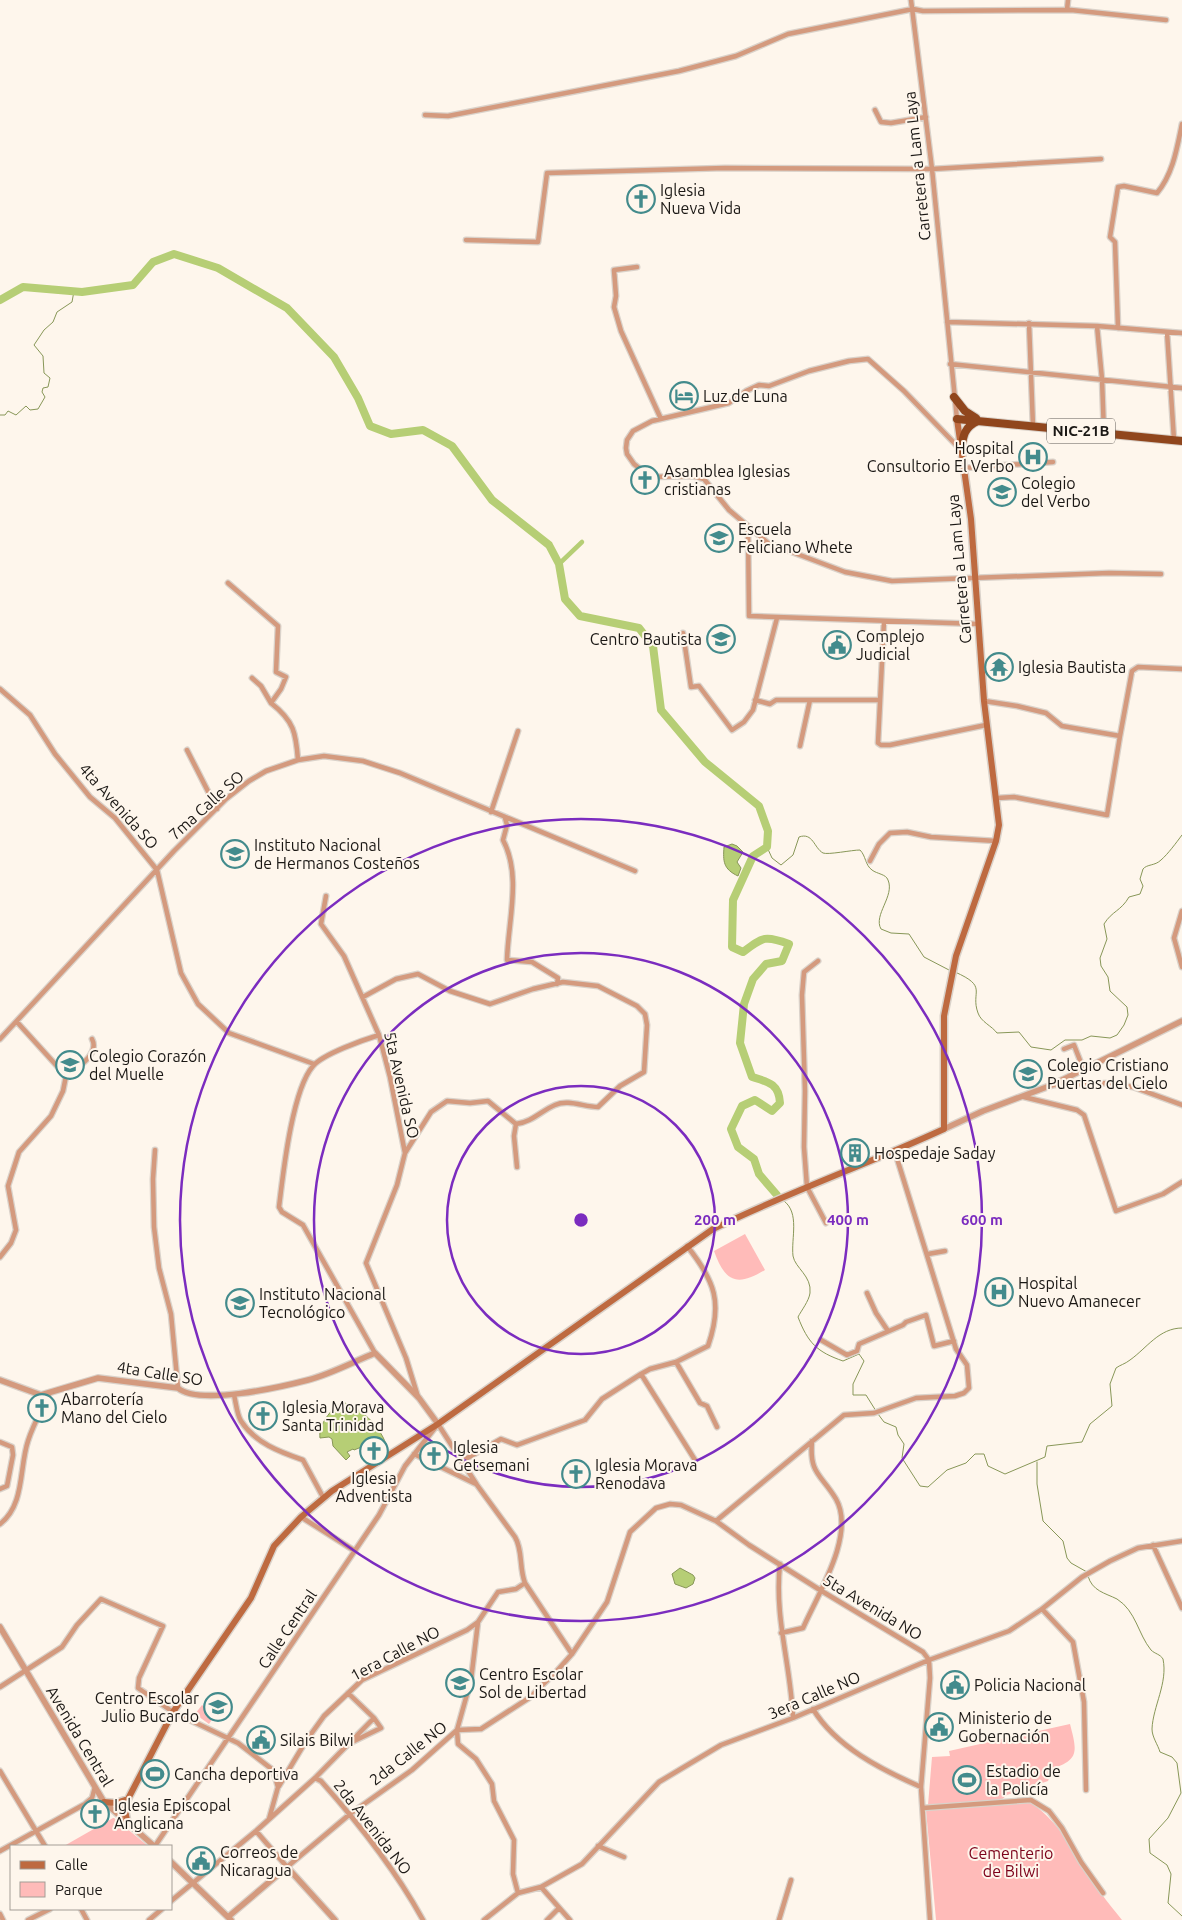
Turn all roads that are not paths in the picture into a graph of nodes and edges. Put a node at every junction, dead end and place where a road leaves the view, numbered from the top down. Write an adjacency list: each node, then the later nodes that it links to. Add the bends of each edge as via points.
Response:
1 (910, 0): 3 (street, Carretera a Lam Laya)
2 (1068, 0): 4 (street)
3 (913, 9): 4 (street); 7 (street, via 788,34 736,56 679,71 448,116); 8 (street, Carretera a Lam Laya)
4 (1067, 10): 5 (street)
5 (1166, 20)
6 (875, 110): 8 (street, via 881,122)
7 (425, 115)
8 (926, 117): 11 (street, Carretera a Lam Laya)
9 (1182, 124): 17 (street, via 1165,183 1157,193 1118,187 1110,237 1115,242)
10 (1101, 159): 11 (street)
11 (932, 169): 12 (street, via 725,168 547,173 538,242); 14 (street, Carretera a Lam Laya)
12 (466, 240)
13 (637, 267): 26 (street, via 614,270 614,307 620,331)
14 (947, 322): 15 (street); 20 (street, Carretera a Lam Laya)
15 (1029, 323): 16 (street); 21 (street)
16 (1097, 326): 17 (street); 22 (street)
17 (1118, 328): 18 (street)
18 (1167, 332): 19 (street); 23 (street)
19 (1182, 333)
20 (950, 364): 21 (street); 25 (street, Carretera a Lam Laya)
21 (1031, 372): 22 (street); 29 (street)
22 (1102, 379): 23 (street); 30 (street)
23 (1171, 387): 24 (street); 31 (street)
24 (1182, 388)
25 (954, 397): 27 (street, Carretera a Lam Laya); 28 (highway, via 965,411)
26 (660, 419): 32 (street, via 729,403 746,391 809,371 868,359); 35 (street, via 637,428 627,440 627,454 634,464 650,477 693,476 704,479 728,510)
27 (957, 419): 28 (highway, NIC-21B); 32 (main road, Carretera a Lam Laya)
28 (980, 420): 29 (highway, NIC-21B); 32 (highway, via 967,428)
29 (1033, 426): 30 (highway, NIC-21B)
30 (1104, 433): 31 (highway, NIC-21B)
31 (1178, 440)
32 (961, 450): 34 (main road, Carretera a Lam Laya)
33 (1053, 462): 34 (street)
34 (963, 468): 37 (main road, Carretera a Lam Laya)
35 (748, 528): 37 (street, via 768,543 800,557 861,576 892,581); 39 (street, via 749,616)
36 (1161, 574): 37 (street)
37 (976, 576): 41 (main road, Carretera a Lam Laya)
38 (228, 583): 50 (street, via 278,626 276,672 286,677)
39 (777, 618): 40 (street); 46 (street)
40 (884, 621): 41 (street); 48 (street)
41 (978, 624): 49 (main road, Carretera a Lam Laya)
42 (683, 633): 46 (street, via 691,687 699,686 732,730 744,722 753,710)
43 (1182, 669): 53 (street, via 1138,667 1132,671)
44 (252, 678): 50 (street)
45 (0, 689): 63 (street, 4ta Avenida SO, via 30,715 55,754 90,797 114,818)
46 (755, 700): 47 (street, via 770,704 776,700)
47 (810, 700): 48 (street); 54 (street)
48 (879, 700): 51 (street, via 878,742 881,745)
49 (984, 701): 51 (main road, Carretera a Lam Laya); 53 (street, via 1046,713 1062,726)
50 (271, 703): 56 (street, via 296,733)
51 (986, 725): 57 (main road, Carretera a Lam Laya)
52 (518, 731): 59 (street)
53 (1120, 736): 57 (street, via 1107,815 1014,797)
54 (800, 746)
55 (187, 750): 58 (street)
56 (298, 760): 58 (street, 7ma Calle SO, via 266,771); 59 (street, 7ma Calle SO, via 324,756 363,761 400,773)
57 (997, 798): 61 (main road, Carretera a Lam Laya, via 999,825)
58 (217, 809): 63 (street, 7ma Calle SO)
59 (491, 812): 60 (street, 7ma Calle SO)
60 (505, 818): 64 (street, 7ma Calle SO); 69 (street, via 507,825 503,840 508,851 513,898 507,960 532,962 558,978)
61 (996, 841): 62 (street, via 890,833 879,844); 84 (main road, Carretera a Lam Laya, via 956,956 944,1016)
62 (870, 861)
63 (157, 870): 71 (street, 7ma Calle SO); 77 (street, 4ta Avenida SO, via 181,973 198,1004 229,1033)
64 (635, 871)
65 (326, 896): 70 (street, 5ta Avenida SO, via 321,924 344,956)
66 (1182, 910): 68 (street, via 1174,938)
67 (818, 961): 90 (street, via 804,972 802,995 804,1147)
68 (1182, 967)
69 (557, 984): 70 (street, via 490,1004 450,991 418,974 396,979); 83 (street, via 576,982 598,986 637,1006 645,1014 644,1072 620,1086 598,1107 555,1104 538,1117)
70 (363, 997): 73 (street, 5ta Avenida SO)
71 (17, 1022): 74 (street, 7ma Calle SO); 79 (street)
72 (1182, 1022): 78 (street)
73 (379, 1036): 77 (street, via 355,1042); 87 (street, 5ta Avenida SO)
74 (0, 1039)
75 (92, 1039): 79 (street, via 95,1045 92,1052)
76 (1064, 1049): 78 (street, via 1074,1045)
77 (314, 1064): 100 (street, via 301,1083 283,1169 279,1207 303,1225)
78 (1084, 1068): 80 (street)
79 (66, 1076): 95 (street, via 51,1116 19,1152 8,1186 16,1230 12,1243)
80 (1052, 1085): 81 (street); 82 (street, via 1111,1083 1133,1087)
81 (1024, 1098): 84 (street, via 983,1111); 89 (street, via 1077,1110 1084,1115 1116,1211 1163,1194)
82 (1182, 1105)
83 (516, 1124): 87 (street, via 488,1101 447,1101 431,1112); 88 (street)
84 (944, 1129): 86 (main road)
85 (155, 1150): 104 (street, via 154,1227 159,1268 171,1314)
86 (895, 1152): 90 (main road); 94 (street)
87 (405, 1153): 107 (street, 5ta Avenida SO, via 397,1185 366,1263 406,1358)
88 (517, 1167)
89 (1182, 1182)
90 (810, 1186): 91 (street); 92 (main road, via 713,1229)
91 (826, 1224)
92 (687, 1246): 101 (street, via 705,1270 715,1297 716,1322 708,1346); 108 (main road)
93 (945, 1251): 94 (street)
94 (928, 1254): 99 (street)
95 (0, 1258)
96 (867, 1293): 97 (street)
97 (888, 1330): 98 (street, via 859,1344 857,1350 847,1355); 99 (street, via 926,1316 934,1346)
98 (821, 1340)
99 (954, 1341): 110 (street, via 967,1365 969,1388 964,1393 916,1398 874,1413 844,1415)
100 (375, 1353): 106 (street, 4ta Calle SO, via 308,1380); 107 (street)
101 (676, 1362): 102 (street); 109 (street, via 700,1403 707,1406)
102 (641, 1374): 113 (street); 114 (street, via 602,1399 585,1420 516,1445 501,1439)
103 (0, 1380): 105 (street, via 41,1396)
104 (178, 1388): 105 (street, 4ta Calle SO, via 98,1378); 106 (street, 4ta Calle SO, via 185,1394)
105 (49, 1394): 121 (street, via 28,1439 25,1466 13,1507 9,1517)
106 (234, 1395): 117 (street, via 240,1420 261,1442 302,1460)
107 (419, 1398): 108 (street)
108 (438, 1424): 112 (street, Calle Central); 114 (street); 117 (main road)
109 (716, 1427)
110 (812, 1441): 120 (street); 127 (street, via 810,1459 836,1500 842,1521 841,1542)
111 (0, 1442): 116 (street, via 12,1447 13,1455 7,1486)
112 (414, 1454): 115 (street); 124 (street, Calle Central)
113 (695, 1460)
114 (462, 1461): 115 (street)
115 (477, 1485): 126 (street, via 518,1542)
116 (0, 1489)
117 (323, 1497): 119 (main road)
118 (681, 1505): 120 (street, 5ta Avenida NO); 133 (street, 2da Calle NO, via 656,1508 630,1532 607,1602)
119 (301, 1517): 124 (street); 139 (main road, via 274,1546 251,1598)
120 (716, 1521): 125 (street, 5ta Avenida NO)
121 (0, 1524)
122 (1182, 1541): 123 (street, 3era Calle NO)
123 (1153, 1545): 128 (street); 129 (street, 3era Calle NO, via 1138,1548 1088,1574)
124 (355, 1551): 143 (street, Calle Central)
125 (780, 1564): 127 (street, 5ta Avenida NO); 132 (street, via 777,1590)
126 (525, 1583): 130 (street, via 516,1589 498,1592); 133 (street)
127 (820, 1590): 132 (street, via 803,1628); 134 (street, 5ta Avenida NO, via 923,1652)
128 (1182, 1608)
129 (1042, 1609): 134 (street, 3era Calle NO, via 1010,1631); 150 (street, via 1073,1642 1084,1702)
130 (478, 1622): 137 (street, 1era Calle NO, via 362,1680); 142 (street, via 470,1680)
131 (0, 1627): 135 (street, Avenida Central)
132 (781, 1633): 141 (street, via 792,1686)
133 (572, 1654): 142 (street, 2da Calle NO, via 529,1698 481,1729)
134 (929, 1660): 138 (street, 3era Calle NO); 149 (street, 5ta Avenida NO)
135 (25, 1672): 136 (street); 139 (street, via 62,1647 101,1599 163,1626 139,1678 138,1688); 147 (street, Avenida Central)
136 (0, 1688)
137 (348, 1692): 140 (street); 148 (street, 1era Calle NO, via 310,1735)
138 (813, 1709): 141 (street, 3era Calle NO); 149 (street, via 832,1732 857,1752 879,1767)
139 (173, 1712): 143 (street); 151 (main road)
140 (374, 1718): 144 (street); 144 (street, via 381,1728)
141 (793, 1718): 164 (street, 3era Calle NO, via 721,1745 674,1772 659,1782)
142 (457, 1730): 155 (street, 2da Calle NO, via 412,1770); 171 (street, via 458,1744 476,1759 489,1777 494,1802 514,1840 512,1874)
143 (229, 1738): 148 (street, via 273,1770); 163 (street, Calle Central)
144 (349, 1744): 146 (street)
145 (0, 1771): 158 (street)
146 (315, 1778): 155 (street, 2da Avenida NO); 156 (street)
147 (95, 1787): 152 (street, Avenida Central); 153 (street, via 92,1798)
148 (278, 1787): 156 (street, 1era Calle NO)
149 (921, 1787): 154 (street, 5ta Avenida NO)
150 (1086, 1790)
151 (128, 1799): 152 (main road); 157 (main road)
152 (104, 1802): 153 (street); 157 (street, Avenida Central)
153 (85, 1804): 158 (street)
154 (923, 1808): 172 (street, via 1031,1800 1049,1811); 188 (street, 5ta Avenida NO)
155 (350, 1814): 167 (street, 2da Calle NO); 183 (street, 2da Avenida NO, via 397,1875)
156 (269, 1819): 159 (street)
157 (127, 1820): 162 (street, Avenida Central)
158 (36, 1832): 160 (street); 161 (street)
159 (256, 1832): 167 (street); 169 (street)
160 (11, 1845)
161 (44, 1845)
162 (153, 1845)
163 (155, 1845)
164 (598, 1846): 165 (street); 170 (street, 3era Calle NO, via 582,1864)
165 (624, 1857)
166 (172, 1863): 169 (street)
167 (287, 1867): 178 (street, 2da Calle NO); 182 (street)
168 (791, 1880): 187 (street)
169 (193, 1883): 173 (street); 178 (street)
170 (541, 1888): 171 (street, 3era Calle NO); 174 (street)
171 (518, 1892): 184 (street, 3era Calle NO)
172 (1103, 1893)
173 (172, 1900)
174 (558, 1908): 185 (street); 186 (street)
175 (48, 1910): 180 (street)
176 (161, 1910): 181 (street)
177 (0, 1914): 179 (street)
178 (230, 1918)
179 (3, 1920)
180 (28, 1920)
181 (149, 1920)
182 (335, 1920)
183 (423, 1920)
184 (484, 1920)
185 (547, 1920)
186 (570, 1920)
187 (779, 1920)
188 (930, 1920)

